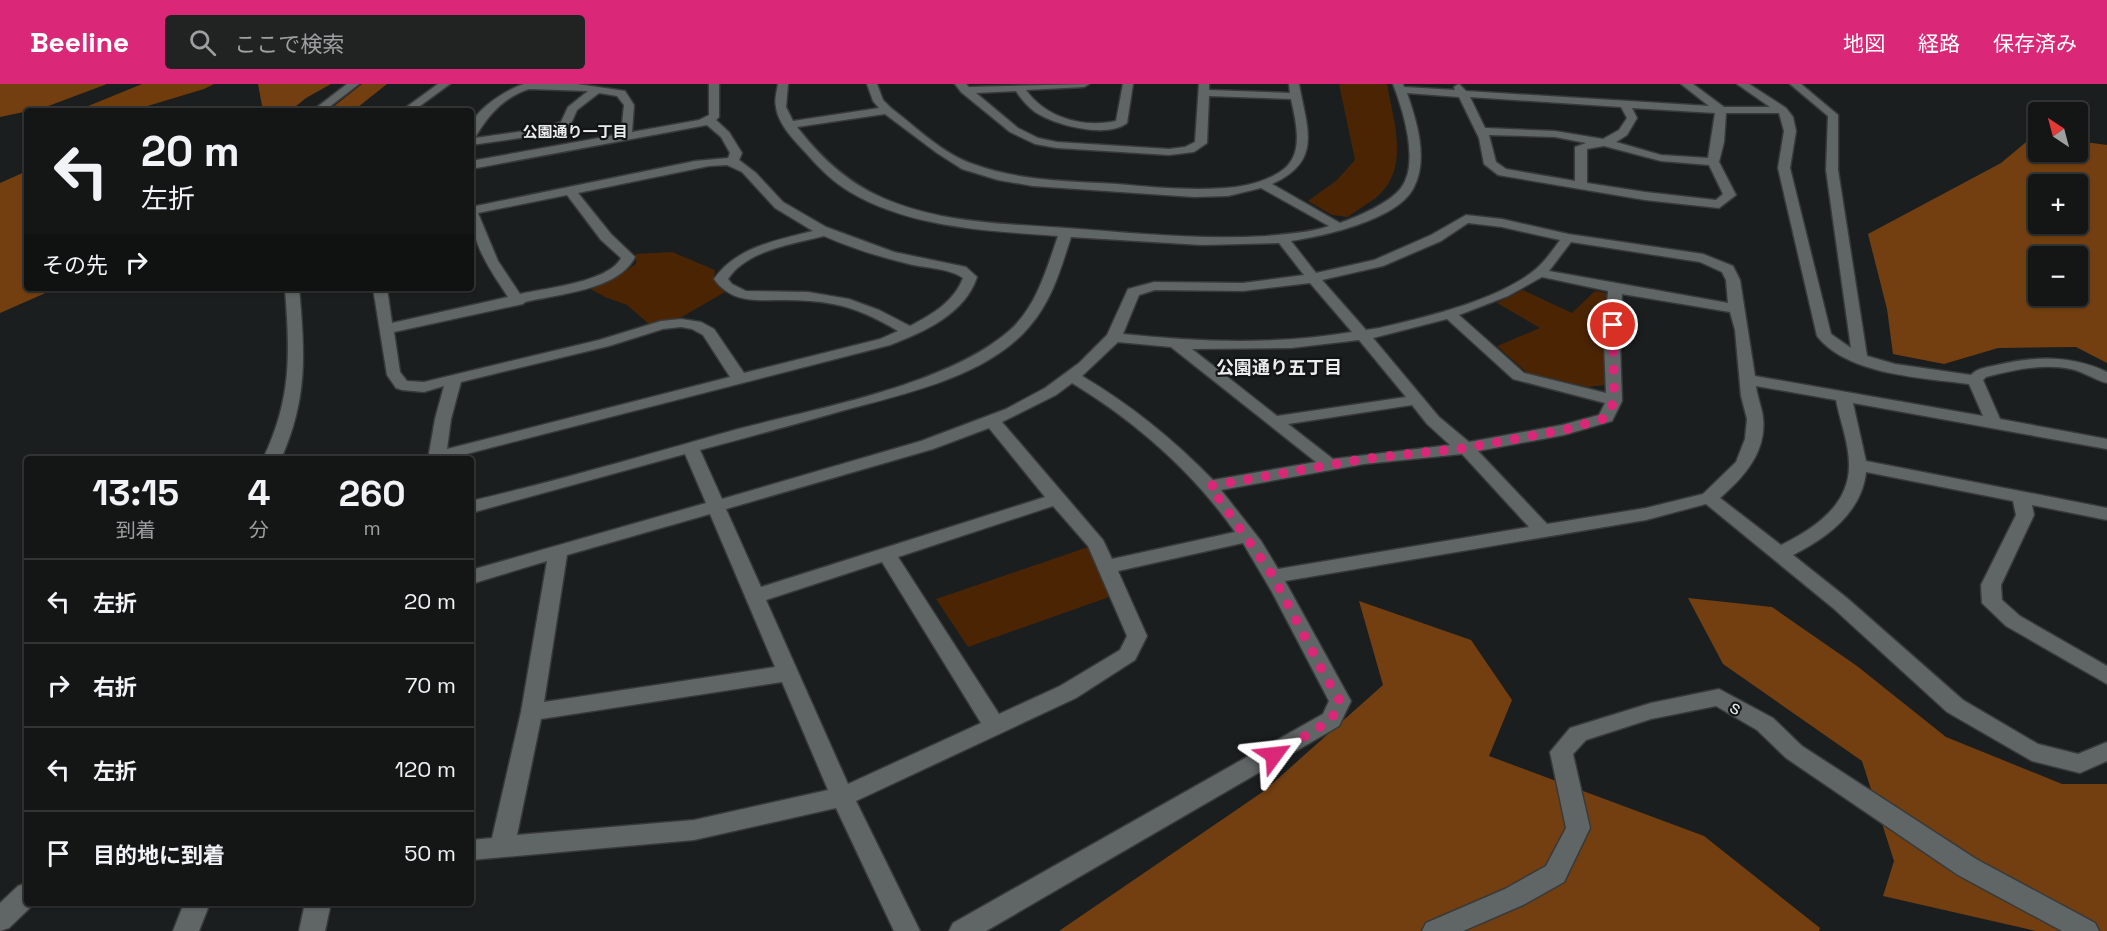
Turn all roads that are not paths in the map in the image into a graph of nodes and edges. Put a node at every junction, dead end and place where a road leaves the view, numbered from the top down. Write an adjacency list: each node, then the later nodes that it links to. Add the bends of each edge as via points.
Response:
1 (354, 84): 19 (street)
2 (445, 84): 20 (street)
3 (714, 84): 24 (street, via 714,117)
4 (783, 84): 25 (street, via 781,108)
5 (872, 84): 23 (street, via 878,101)
6 (1084, 84): 13 (street)
7 (1128, 84): 13 (street, via 1121,123 1109,127 1053,118 1023,96)
8 (1686, 84): 21 (street)
9 (1742, 84): 22 (street)
10 (1795, 84): 57 (street, via 1833,115 1832,170)
11 (962, 87): 13 (street); 14 (street, via 1014,130 1035,141 1169,153 1201,143)
12 (1399, 87): 15 (street); 39 (street, via 1415,143 1411,180 1406,190 1382,209)
13 (1019, 88)
14 (1204, 88): 17 (street)
15 (1460, 89): 18 (street, via 1548,94); 27 (street)
16 (597, 90): 26 (street, via 527,86 490,106); 28 (street, via 621,93 629,105); 29 (street, via 572,109 566,124 541,132)
17 (1295, 90): 34 (street, via 1303,144 1301,156 1295,166)
18 (1625, 105): 21 (street); 30 (street, via 1632,118 1626,132)
19 (321, 108)
20 (410, 108)
21 (1721, 110): 22 (street); 32 (street)
22 (1782, 110): 57 (street, via 1792,127 1784,168 1824,336 1838,349)
23 (887, 111): 25 (street); 34 (street, via 941,152 966,166 999,176 1033,182 1194,193 1228,192)
24 (708, 120): 28 (street); 31 (street, via 730,139 736,153)
25 (790, 125): 41 (street, via 803,145 854,189 911,212 967,223)
26 (474, 131)
27 (1482, 131): 30 (street, via 1555,134); 35 (street, via 1490,164 1502,172)
28 (626, 138): 33 (street)
29 (474, 142)
30 (1602, 142): 32 (street, via 1661,158); 35 (street, via 1581,147)
31 (732, 162): 36 (street, via 717,161); 40 (street, via 745,169 779,205)
32 (1713, 162): 35 (street, via 1730,195 1719,204)
33 (474, 164)
34 (1263, 184): 39 (street)
35 (1581, 185)
36 (570, 190): 37 (street); 49 (street, via 606,237 628,257 624,267 609,276)
37 (474, 210)
38 (474, 219): 49 (street, via 490,261)
39 (1339, 227): 42 (street)
40 (827, 231): 53 (street, via 868,249 961,270 970,277 969,285 956,300); 53 (street, via 750,254 724,271 721,279 741,295 836,301 877,314)
41 (1066, 232): 42 (street, via 1187,242); 71 (street, via 1034,311 1012,335 986,353 914,386)
42 (1282, 238): 45 (street)
43 (1568, 238): 44 (street); 45 (street, via 1466,219 1436,238 1378,263); 50 (street, via 1717,263 1728,269 1733,280)
44 (1540, 273): 46 (street); 51 (street, via 1486,301)
45 (1313, 278): 54 (street); 55 (street, via 1243,287 1154,286 1133,292)
46 (1615, 289): 50 (street); 66 (street)
47 (292, 291): 73 (street, via 296,379 287,424)
48 (381, 291): 52 (street)
49 (518, 301): 52 (street)
50 (1736, 309): 62 (street)
51 (1450, 314): 54 (street); 66 (street, via 1519,376)
52 (387, 329): 60 (street, via 392,372 402,385 424,387)
53 (910, 332): 61 (street)
54 (1364, 335): 56 (street, via 1295,343); 65 (street)
55 (1114, 337): 56 (street); 58 (street)
56 (1176, 344): 67 (street)
57 (1860, 359): 63 (street, via 1885,367)
58 (1072, 377): 69 (street); 78 (street, via 1148,426)
59 (2107, 378): 63 (street, via 2069,362 2049,361 1998,369 1980,374)
60 (454, 379): 61 (street, via 681,323 709,332); 74 (street)
61 (740, 379): 75 (street)
62 (1749, 380): 64 (street); 79 (street, via 1755,419 1753,440 1744,464)
63 (1975, 380): 68 (street)
64 (1844, 398): 68 (street); 77 (street)
65 (1415, 400): 67 (street); 72 (street, via 1452,439)
66 (1614, 401): 72 (street, via 1606,418)
67 (1274, 420): 76 (street)
68 (1993, 421): 70 (street)
69 (993, 422): 81 (street); 83 (street)
70 (2107, 444)
71 (691, 448): 82 (street); 83 (street)
72 (1466, 448): 76 (street); 85 (street)
73 (273, 456)
74 (438, 456)
75 (446, 456)
76 (1330, 465): 78 (street)
77 (1858, 465): 80 (street); 89 (street, via 1850,500 1840,513 1807,540)
78 (1210, 486): 86 (street)
79 (1708, 498): 85 (street, via 1646,514); 89 (street)
80 (2021, 498): 84 (street); 95 (street, via 2025,514 1991,585 1992,603 2013,621)
81 (1057, 499): 88 (street); 90 (street, via 1096,544)
82 (474, 506)
83 (717, 507): 87 (street); 93 (street)
84 (2107, 514)
85 (1544, 532): 92 (street)
86 (1246, 536): 90 (street); 92 (street)
87 (558, 553): 91 (street); 96 (street)
88 (886, 554): 93 (street); 97 (street)
89 (1780, 554): 98 (street, via 1955,706 2032,752 2080,764)
90 (1106, 567): 97 (street, via 1137,636 1128,655 1068,692)
91 (474, 575)
92 (1273, 576): 109 (street, via 1340,701 1331,720)
93 (756, 596): 94 (street)
94 (788, 673): 96 (street); 99 (street)
95 (2107, 676)
96 (532, 712): 100 (street)
97 (995, 726): 99 (street)
98 (2107, 751)
99 (842, 797): 100 (street, via 694,830); 108 (street)
100 (502, 848): 101 (street)
101 (474, 850)
102 (24, 897): 105 (street)
103 (196, 906): 106 (street)
104 (317, 906): 107 (street)
105 (0, 920)
106 (186, 931)
107 (312, 931)
108 (907, 931)
109 (962, 931)
110 (1436, 931): 111 (street, s, via 1514,897 1555,874 1578,828 1561,752 1578,734 1652,711 1719,697 1765,724 1794,752 1967,867)
111 (2086, 931)

